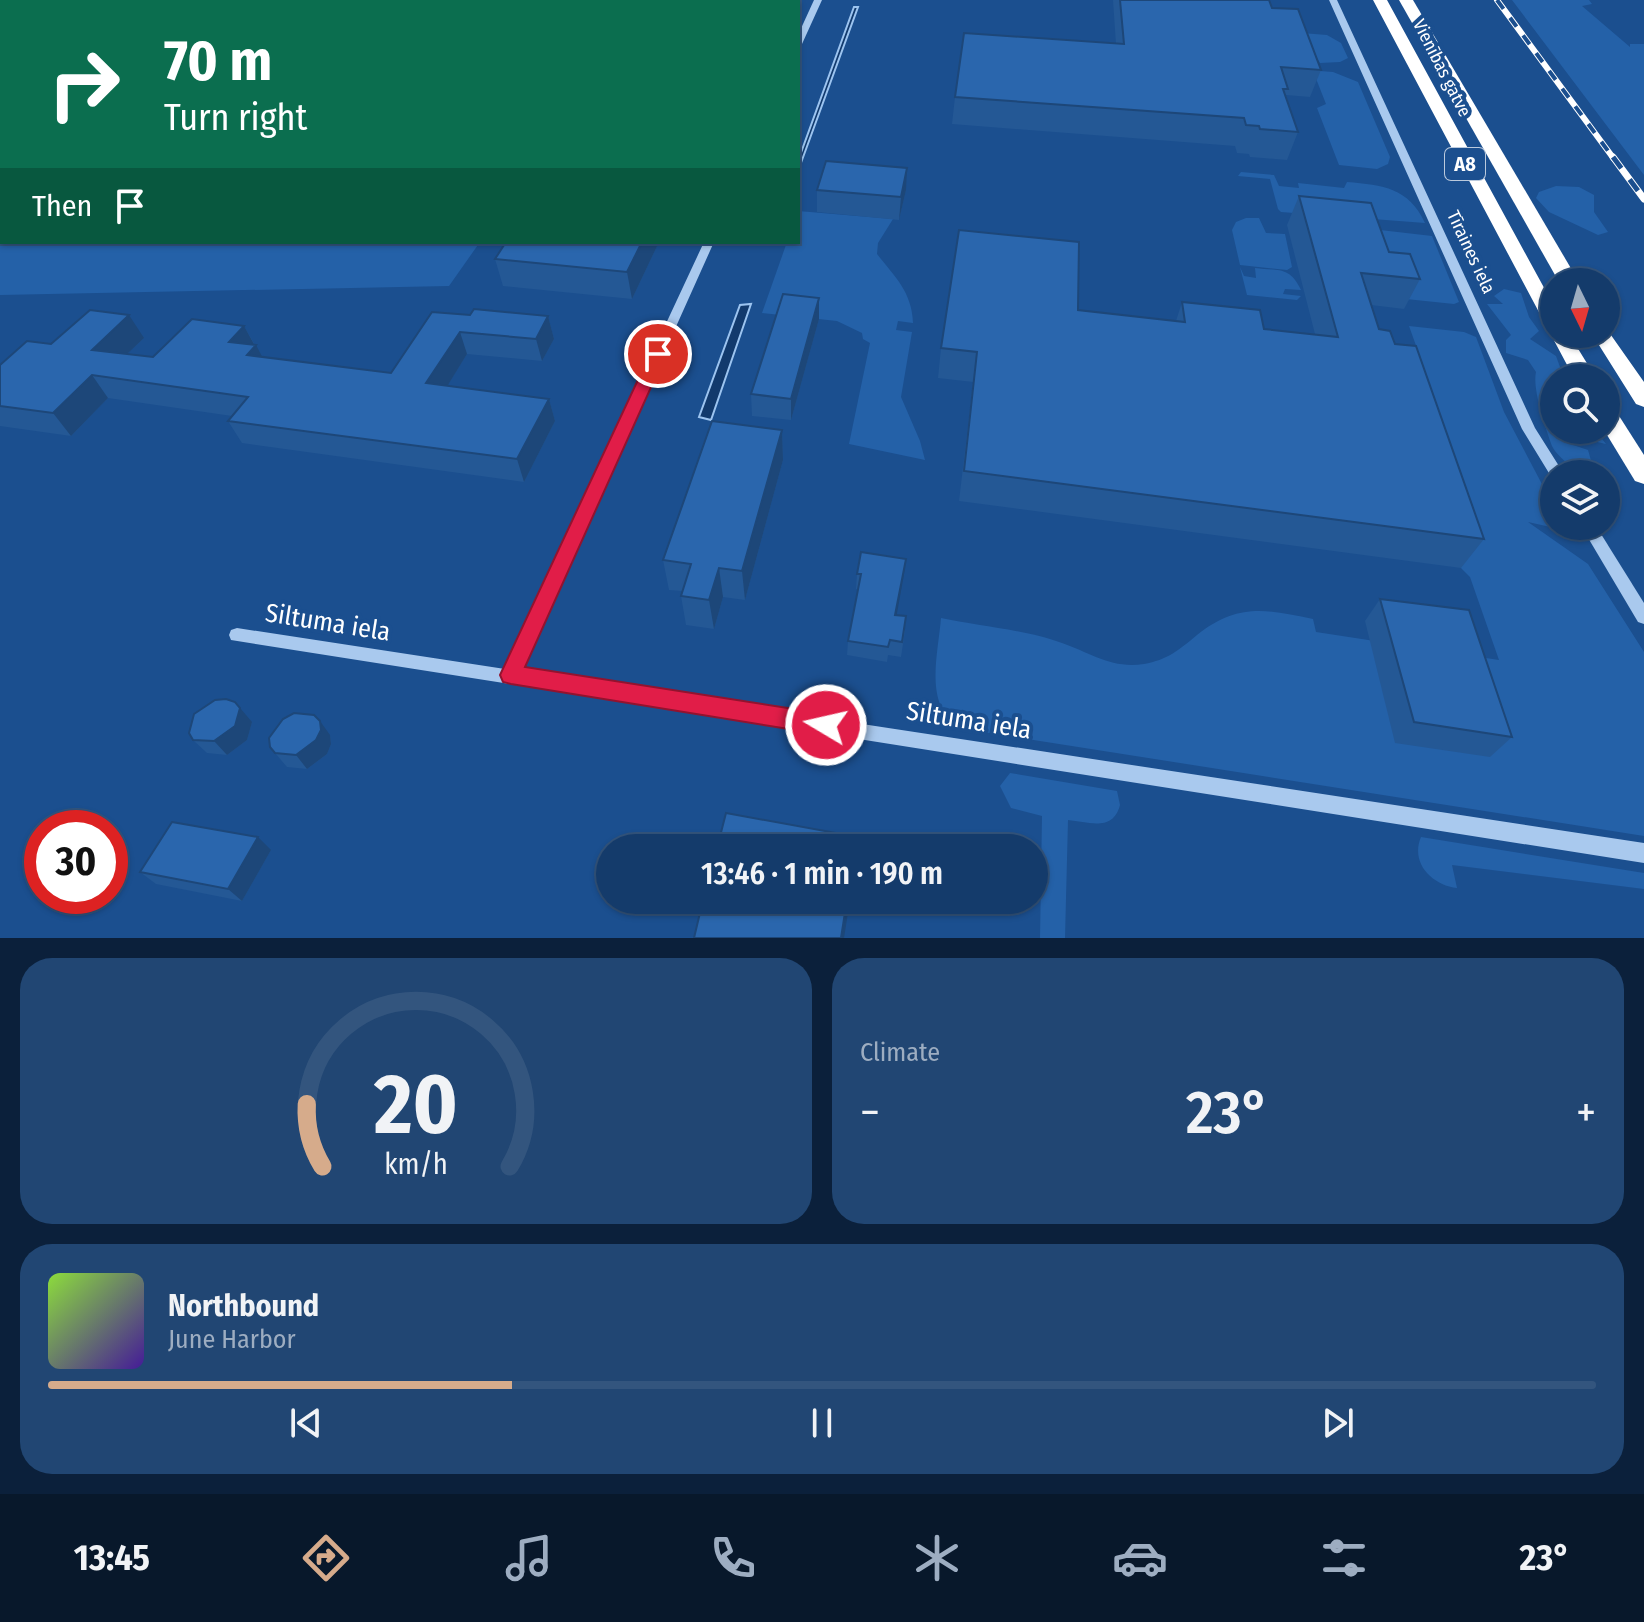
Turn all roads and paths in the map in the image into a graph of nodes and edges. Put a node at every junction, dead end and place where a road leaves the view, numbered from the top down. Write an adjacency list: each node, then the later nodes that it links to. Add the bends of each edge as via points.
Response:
1 (818, 0): 5 (street)
2 (1333, 0): 12 (street, Tīraines iela, via 1529,429)
3 (1380, 0): 8 (highway, Vienības gatve / A8)
4 (1406, 0): 7 (highway, Vienības gatve / A8)
5 (800, 40)
6 (708, 244): 17 (street)
7 (1560, 268)
8 (1540, 299)
9 (1611, 348): 10 (highway)
10 (1644, 399)
11 (1620, 436): 13 (highway)
12 (1548, 460)
13 (1644, 475)
14 (1597, 540): 15 (street)
15 (1644, 617)
16 (237, 635): 17 (street, Siltuma iela)
17 (511, 675): 18 (street, Siltuma iela)
18 (1644, 853)

